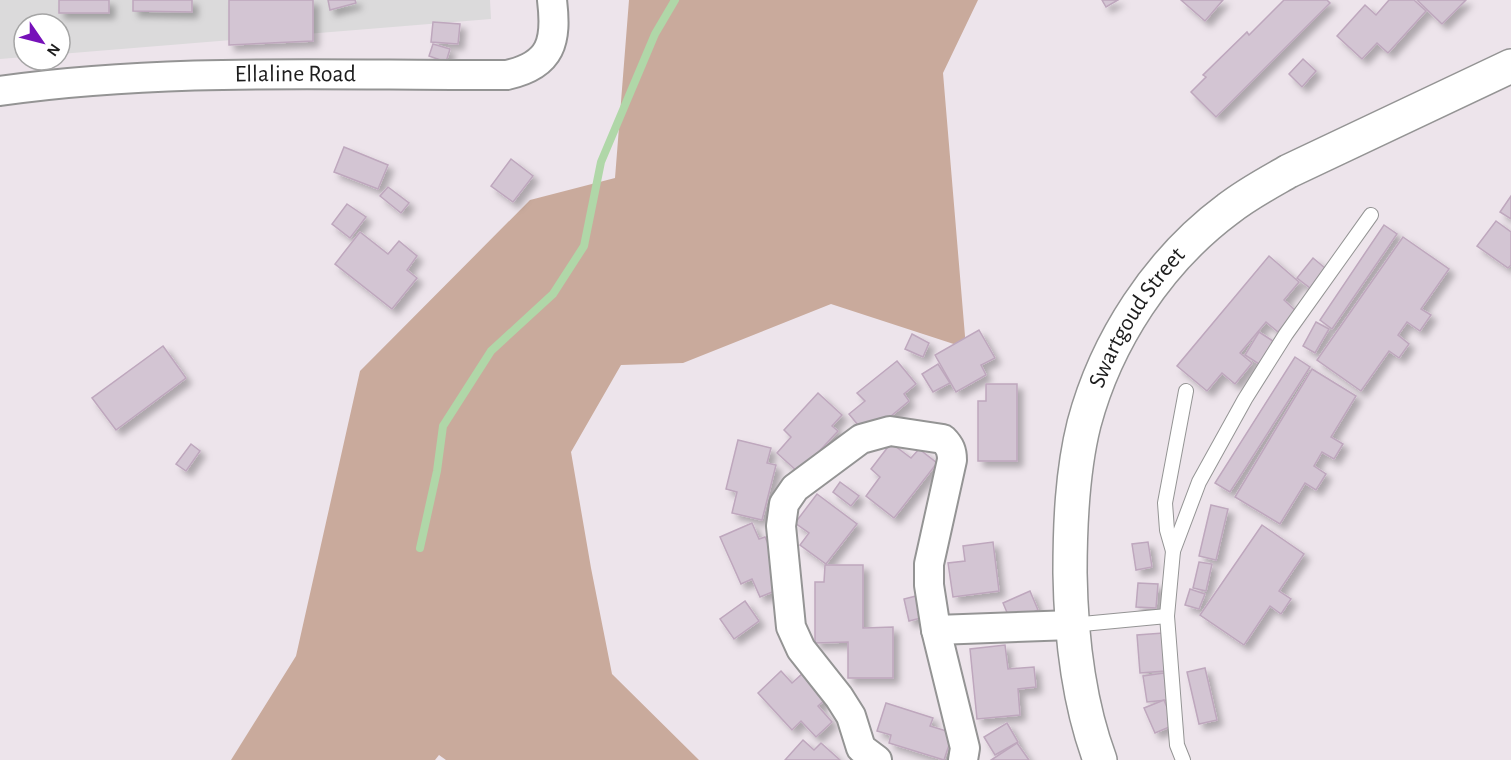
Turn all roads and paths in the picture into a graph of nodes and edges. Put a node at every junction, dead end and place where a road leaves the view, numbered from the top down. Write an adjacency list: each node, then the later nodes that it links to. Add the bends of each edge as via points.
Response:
1 (553, 9): 3 (street, Ellaline Road, via 554,31 548,52 530,68 507,75 143,77)
2 (1511, 66): 8 (street, Swartgoud Street, via 1255,190 1194,240 1146,294 1119,335 1098,380 1084,425 1070,530)
3 (0, 91)
4 (1371, 215): 6 (lane, via 1245,399 1199,482)
5 (1186, 391): 6 (lane, via 1165,502)
6 (1173, 551): 7 (lane)
7 (1167, 616): 8 (lane); 13 (lane, via 1177,745)
8 (1071, 625): 9 (street); 12 (street, Swartgoud Street, via 1084,706)
9 (936, 630): 10 (street, via 929,564 952,452 943,439 936,437 890,431 861,439 795,488 784,504 781,526 791,627 801,649 851,716 861,748); 11 (street, via 965,748)
10 (877, 760)
11 (963, 760)
12 (1100, 760)
13 (1183, 760)

